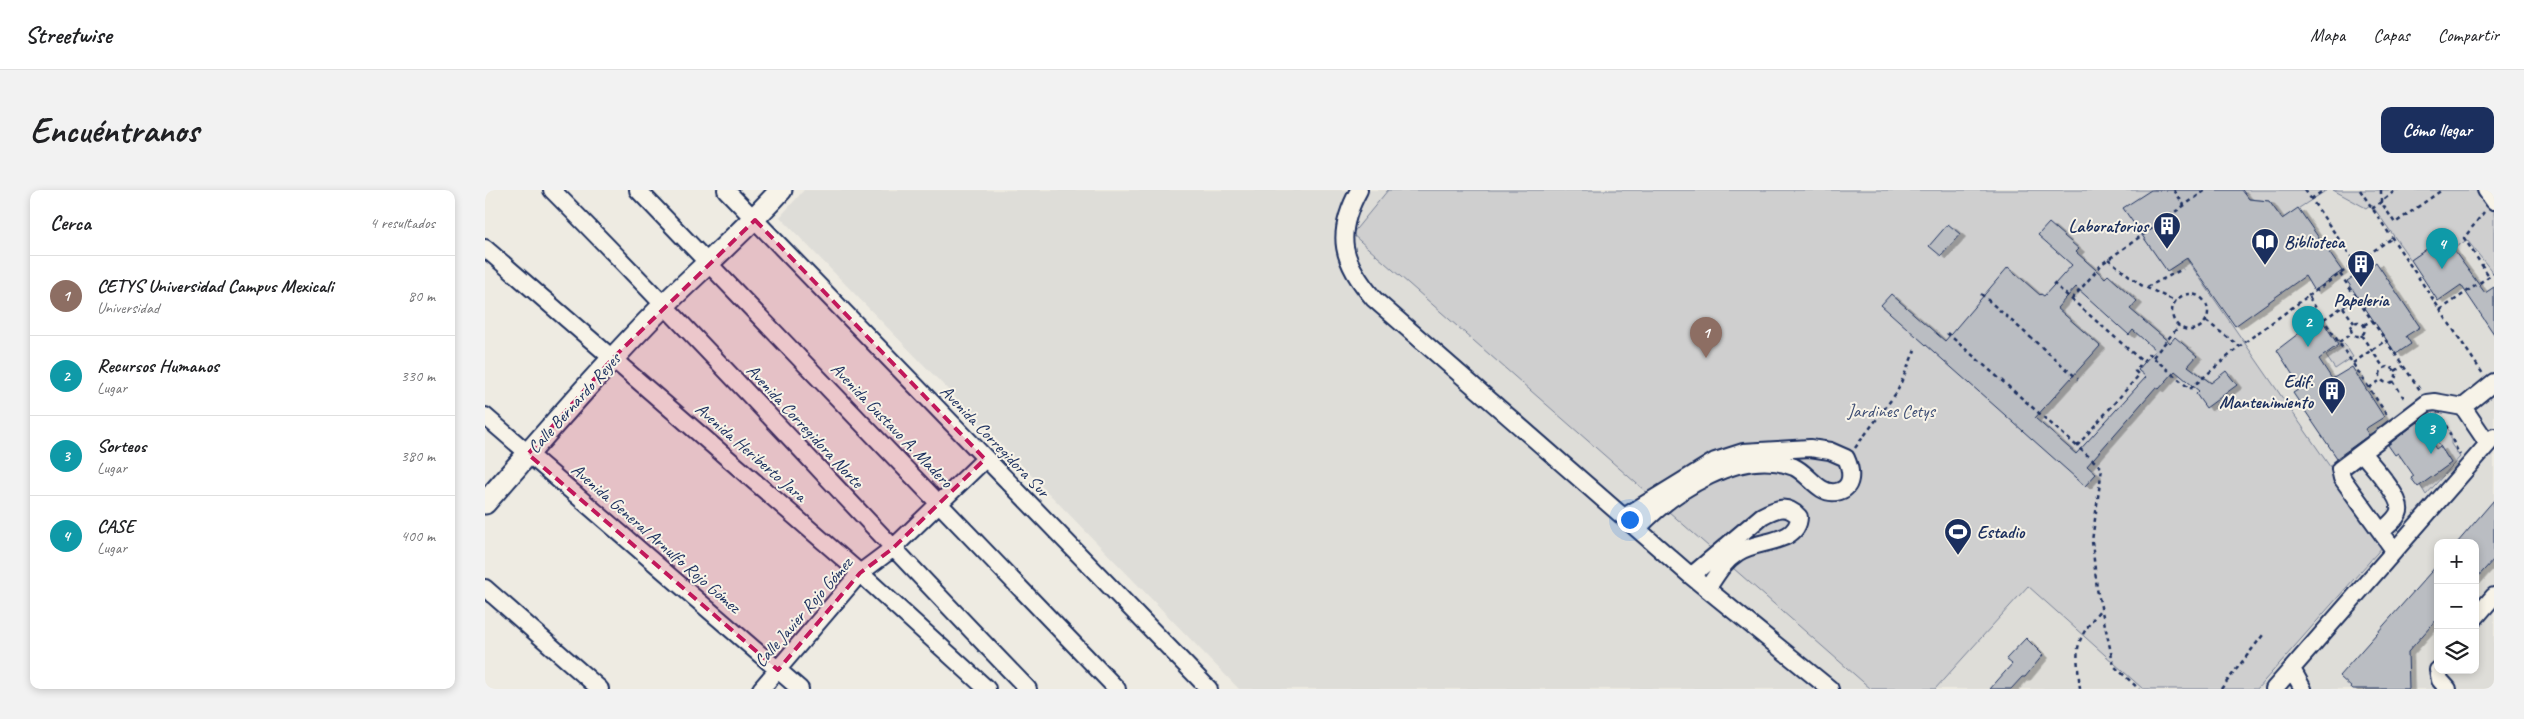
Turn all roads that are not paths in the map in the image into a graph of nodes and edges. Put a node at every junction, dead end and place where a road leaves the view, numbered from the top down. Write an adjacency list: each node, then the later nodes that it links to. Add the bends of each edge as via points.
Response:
1 (552, 190): 9 (street, Avenida Corregidora Norte)
2 (638, 190): 8 (street, Avenida Gustavo A. Madero)
3 (726, 190): 6 (street, Avenida Corregidora Sur)
4 (781, 190): 6 (main road, Calle Bernardo Reyes)
5 (1359, 190): 20 (street, via 1348,214 1344,235 1346,257 1355,277 1393,318)
6 (755, 220): 8 (main road, Calle Bernardo Reyes); 17 (street, Avenida Corregidora Sur)
7 (485, 248): 10 (street, Avenida Heriberto Jara)
8 (708, 263): 9 (main road, Calle Bernardo Reyes); 19 (street, Avenida Gustavo A. Madero)
9 (665, 304): 10 (main road, Calle Bernardo Reyes); 23 (street, Avenida Corregidora Norte)
10 (613, 359): 16 (main road, Calle Bernardo Reyes); 25 (street, Avenida Heriberto Jara)
11 (2492, 384): 12 (street)
12 (2463, 407): 14 (street); 15 (street, via 2431,402 2394,426)
13 (485, 416): 16 (street, Avenida General Arnulfo Rojo Gómez)
14 (2491, 441): 24 (street)
15 (2362, 453): 22 (street, via 2399,505 2397,515); 22 (street, via 2343,466 2339,473)
16 (528, 454): 18 (main road, Calle Bernardo Reyes); 32 (street, Avenida General Arnulfo Rojo Gómez)
17 (985, 459): 19 (street, Calle Javier Rojo Gómez); 40 (street, Avenida Corregidora Sur)
18 (485, 503)
19 (939, 503): 23 (street, Calle Javier Rojo Gómez); 39 (street, Avenida Gustavo A. Madero)
20 (1624, 517): 21 (street); 21 (street, via 1715,461 1743,452 1830,450 1846,458 1851,470 1850,481 1845,488 1828,492 1795,468 1778,462 1759,461 1728,468 1669,499)
21 (1638, 528): 26 (street)
22 (2381, 532): 24 (street)
23 (892, 549): 25 (street, Calle Javier Rojo Gómez); 38 (street, Avenida Corregidora Norte)
24 (2394, 550): 31 (street)
25 (860, 573): 32 (street, Calle Javier Rojo Gómez); 37 (street, Avenida Heriberto Jara)
26 (1691, 576): 28 (street); 28 (street, via 1775,509 1793,510 1799,517 1799,525 1785,538 1749,546 1735,553 1723,564)
27 (485, 588): 34 (street)
28 (1707, 589): 41 (street)
29 (2494, 596): 30 (street)
30 (2479, 613)
31 (2292, 669): 42 (street); 43 (street)
32 (778, 670): 35 (street, Calle Javier Rojo Gómez); 36 (street, Avenida General Arnulfo Rojo Gómez)
33 (2439, 674): 44 (street)
34 (601, 689)
35 (761, 689)
36 (800, 689)
37 (987, 689)
38 (1028, 689)
39 (1117, 689)
40 (1209, 689)
41 (1830, 689)
42 (2274, 689)
43 (2303, 689)
44 (2449, 689)

